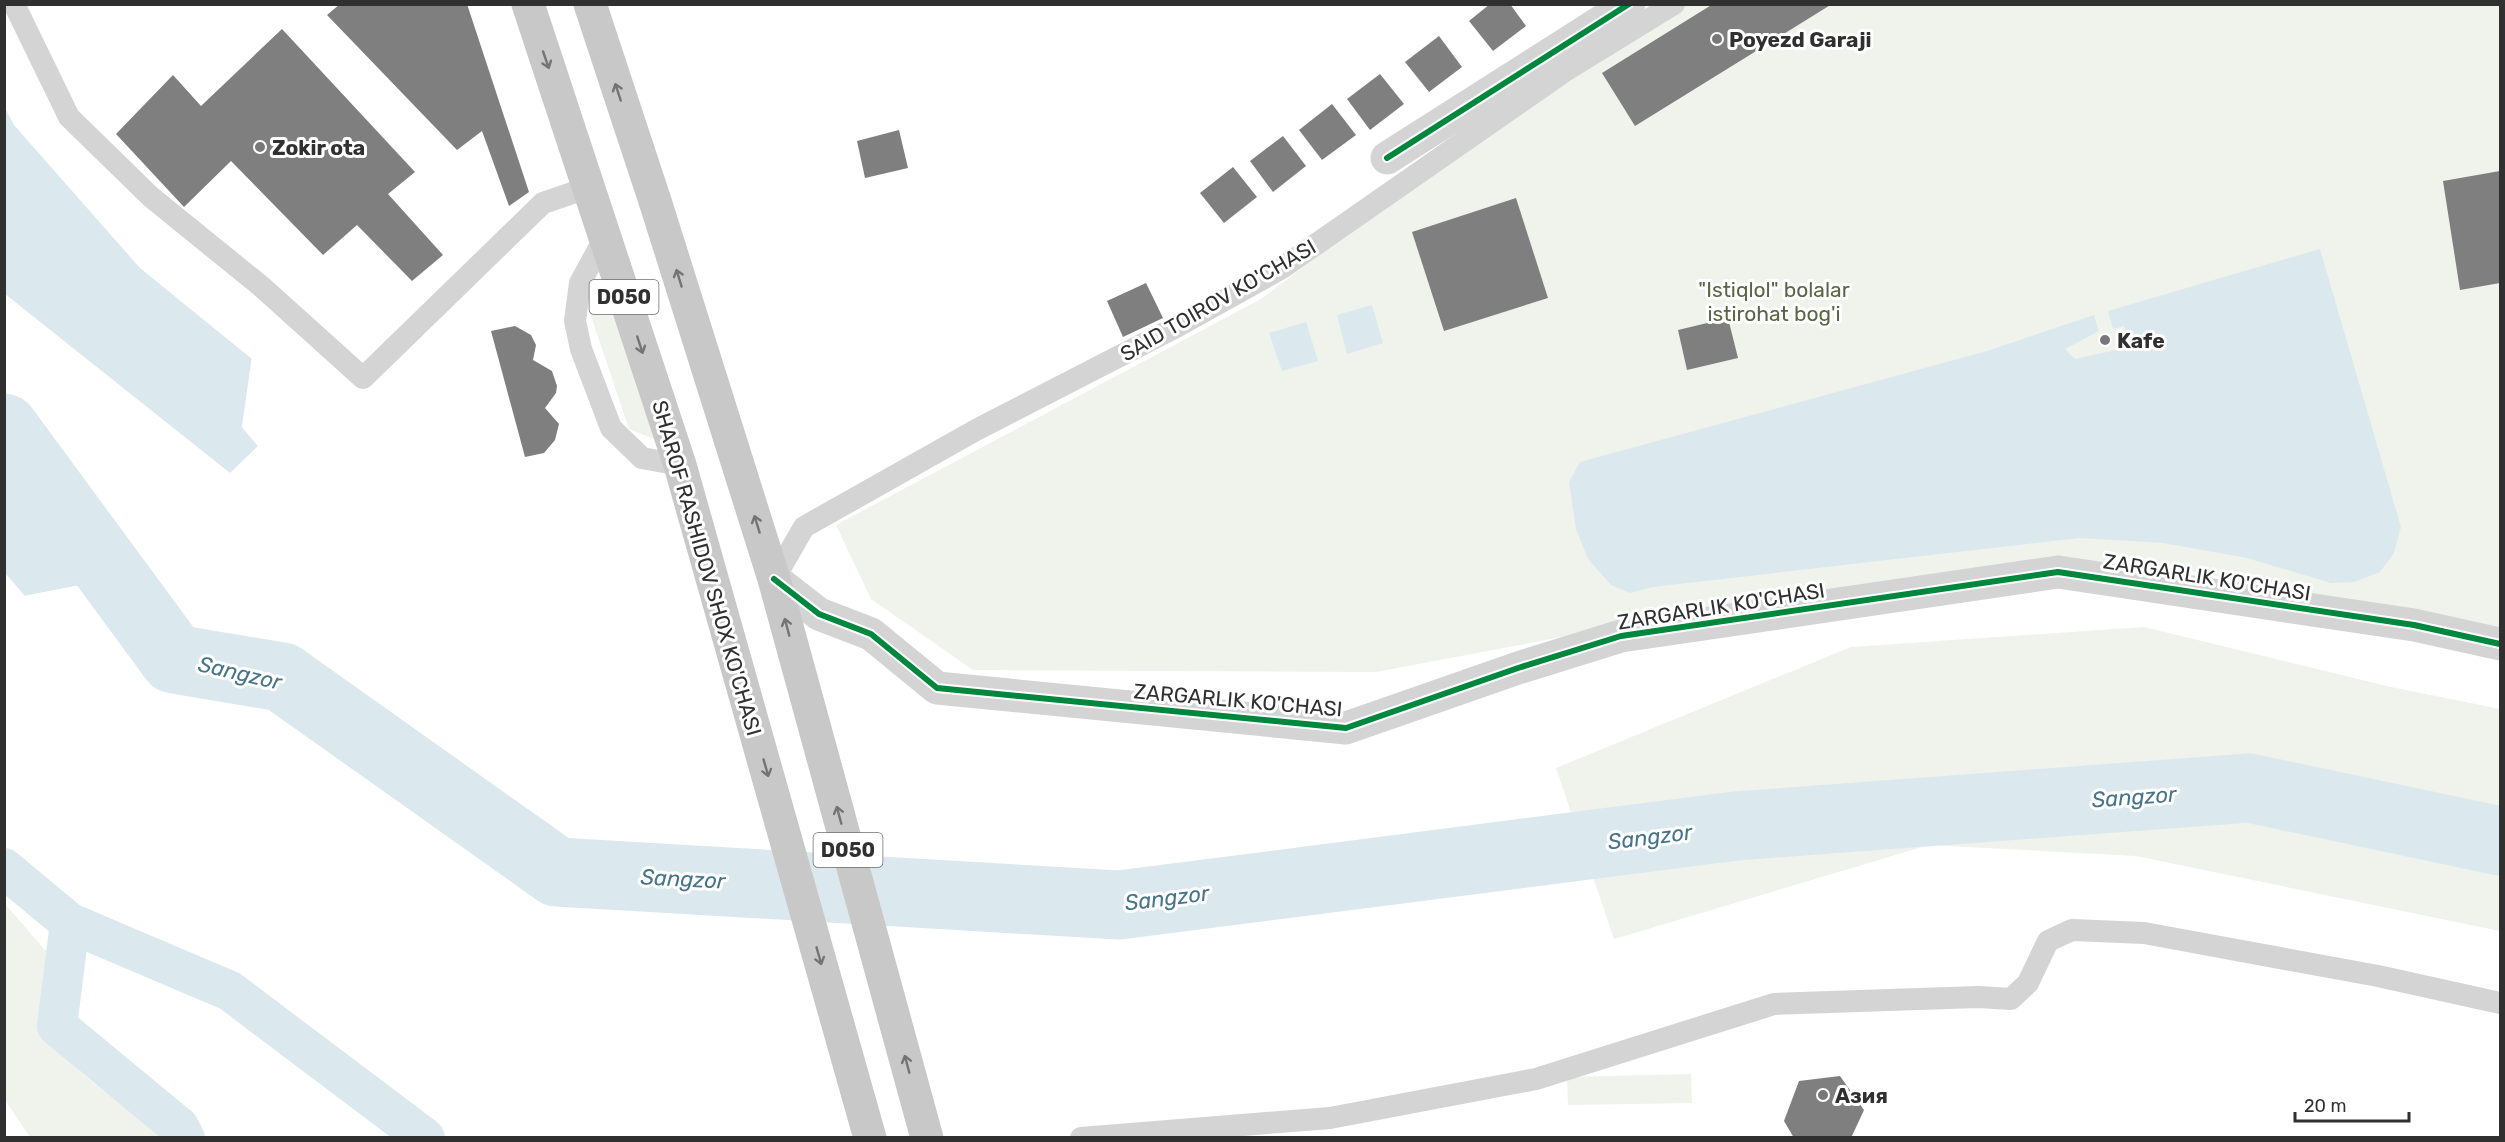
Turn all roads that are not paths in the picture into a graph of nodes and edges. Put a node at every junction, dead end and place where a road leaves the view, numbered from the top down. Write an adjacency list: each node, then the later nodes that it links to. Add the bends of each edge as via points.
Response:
1 (14, 4): 7 (lane, via 69,117 151,197 262,287 363,378 543,203)
2 (528, 4): 7 (main road, SHAROF RASHIDOV SHOX KO'CHASI / D050, one-way to 7)
3 (590, 4): 10 (main road, D050, one-way to 3)
4 (1629, 4): 6 (street)
5 (1674, 4): 10 (lane, SAID TOIROV KO'CHASI, via 1565,71 1282,268 804,526)
6 (1387, 158)
7 (590, 187): 8 (main road, SHAROF RASHIDOV SHOX KO'CHASI / D050)
8 (605, 237): 9 (main road, SHAROF RASHIDOV SHOX KO'CHASI / D050, one-way to 9); 9 (lane, via 580,283 575,321 581,348 611,428 642,458)
9 (680, 465): 14 (main road, SHAROF RASHIDOV SHOX KO'CHASI / D050, one-way to 14)
10 (774, 579): 11 (street, ZARGARLIK KO'CHASI, via 819,614 871,634 937,688 1346,728 1621,636 2058,572 2414,625); 13 (main road, D050, one-way to 10)
11 (2500, 644)
12 (2500, 1003): 15 (lane, via 2144,933 2072,930 2048,941 2028,983 2011,999 1774,1004 1524,1081 1330,1118)
13 (925, 1129)
14 (869, 1132)
15 (1082, 1137)

